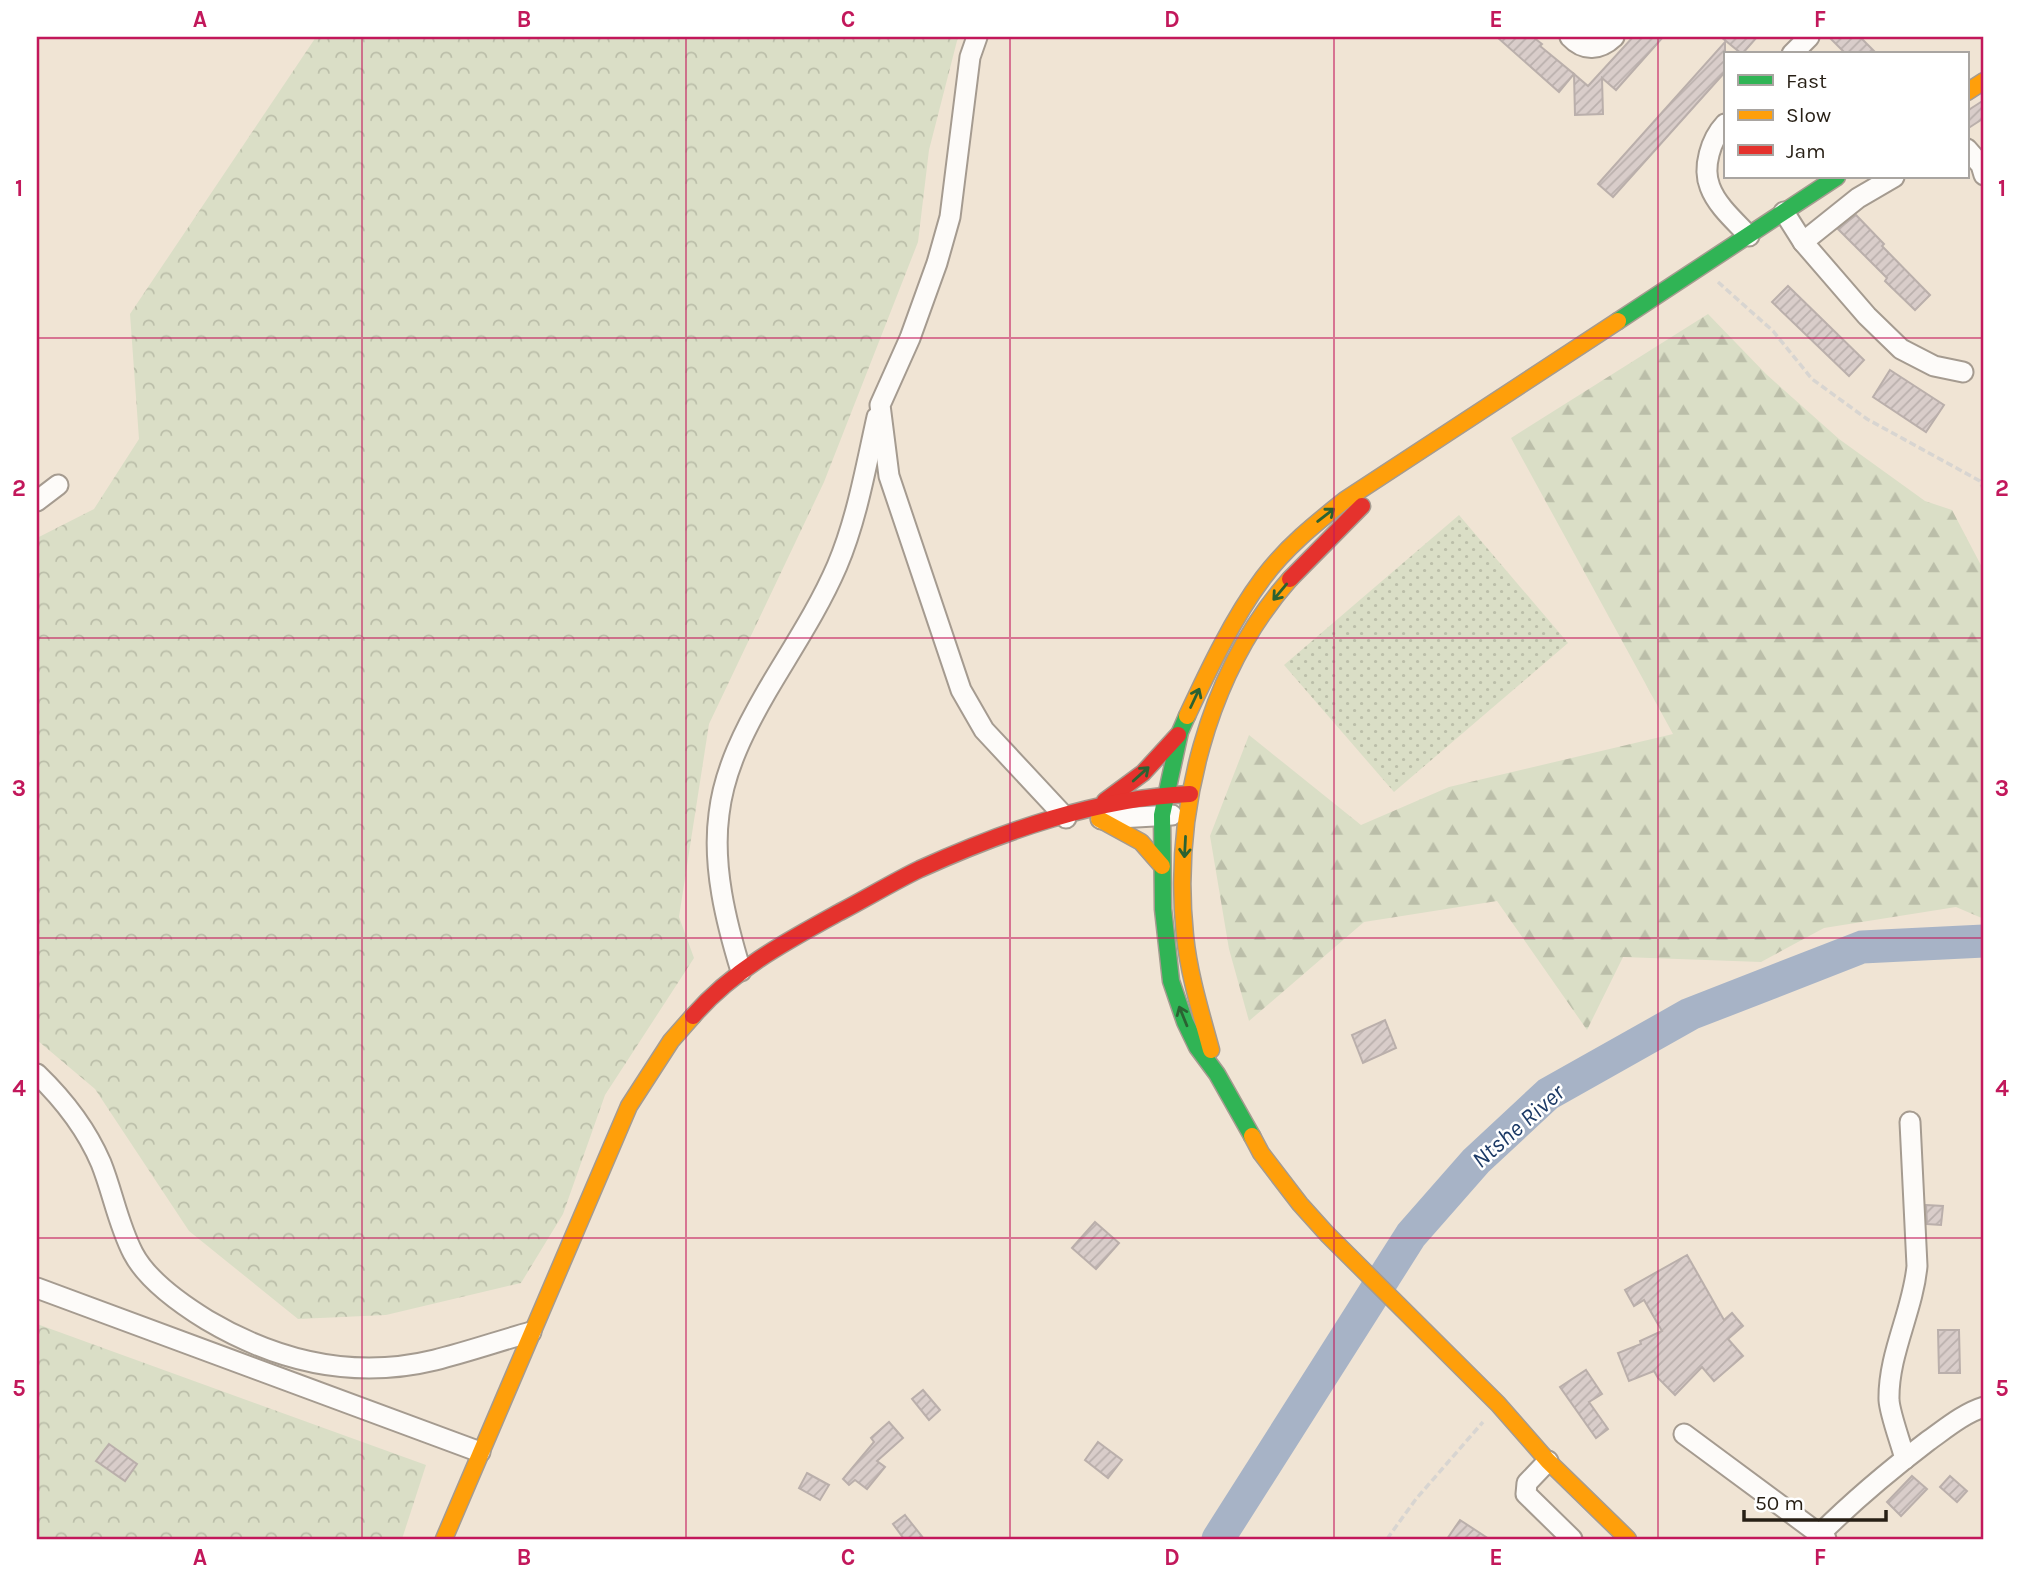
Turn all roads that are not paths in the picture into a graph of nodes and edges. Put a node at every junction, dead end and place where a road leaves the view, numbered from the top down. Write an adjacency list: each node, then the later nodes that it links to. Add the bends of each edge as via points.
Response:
1 (977, 37): 17 (street, via 970,57 950,217 910,338)
2 (1570, 37): 3 (street, via 1590,48)
3 (1614, 37)
4 (1808, 37): 5 (street)
5 (1794, 52)
6 (1984, 81): 7 (street)
7 (1968, 91)
8 (1724, 126): 14 (street, via 1710,150 1710,187)
9 (1973, 146): 10 (street)
10 (1984, 174)
11 (1836, 178): 13 (street)
12 (1892, 178): 15 (street, via 1858,198)
13 (1784, 212): 14 (street); 15 (street)
14 (1749, 236): 18 (street)
15 (1804, 242): 16 (street, via 1901,349 1934,366)
16 (1963, 372)
17 (880, 405): 26 (street, via 888,476 961,690 984,730); 28 (street, via 837,565 749,724 728,774 719,815 718,859)
18 (1413, 456): 21 (street, one-way to 18, via 1212,662 1263,578 1314,524); 22 (street, one-way to 22, via 1320,546 1263,613 1217,699)
19 (58, 485): 20 (street)
20 (37, 501)
21 (1180, 732): 23 (street); 24 (street, one-way to 21, via 1143,773)
22 (1191, 794): 23 (street); 25 (street)
23 (1163, 805): 24 (street); 25 (street); 27 (street)
24 (1097, 813): 26 (street); 27 (street, via 1149,847)
25 (1187, 814): 30 (street, one-way to 30, via 1182,904 1186,945)
26 (1069, 816): 28 (street, via 998,837 918,870)
27 (1162, 866): 30 (street, one-way to 27, via 1197,1047 1171,981)
28 (741, 971): 33 (street, via 707,1000 671,1041 629,1105)
29 (37, 1074): 33 (street, via 71,1109 101,1164 134,1255 152,1278 192,1311 239,1339 282,1356 336,1367 381,1369 433,1360)
30 (1217, 1074): 38 (street, via 1261,1153 1300,1204 1498,1404)
31 (1910, 1122): 37 (street, via 1917,1266 1890,1380 1889,1403)
32 (37, 1288): 36 (street)
33 (531, 1332): 36 (street)
34 (1984, 1407): 37 (street)
35 (1684, 1434): 39 (street)
36 (480, 1452): 40 (street)
37 (1905, 1459): 39 (street, via 1857,1496)
38 (1548, 1461): 41 (street, via 1527,1483 1526,1494); 42 (street)
39 (1823, 1537)
40 (444, 1539)
41 (1572, 1539)
42 (1628, 1539)

